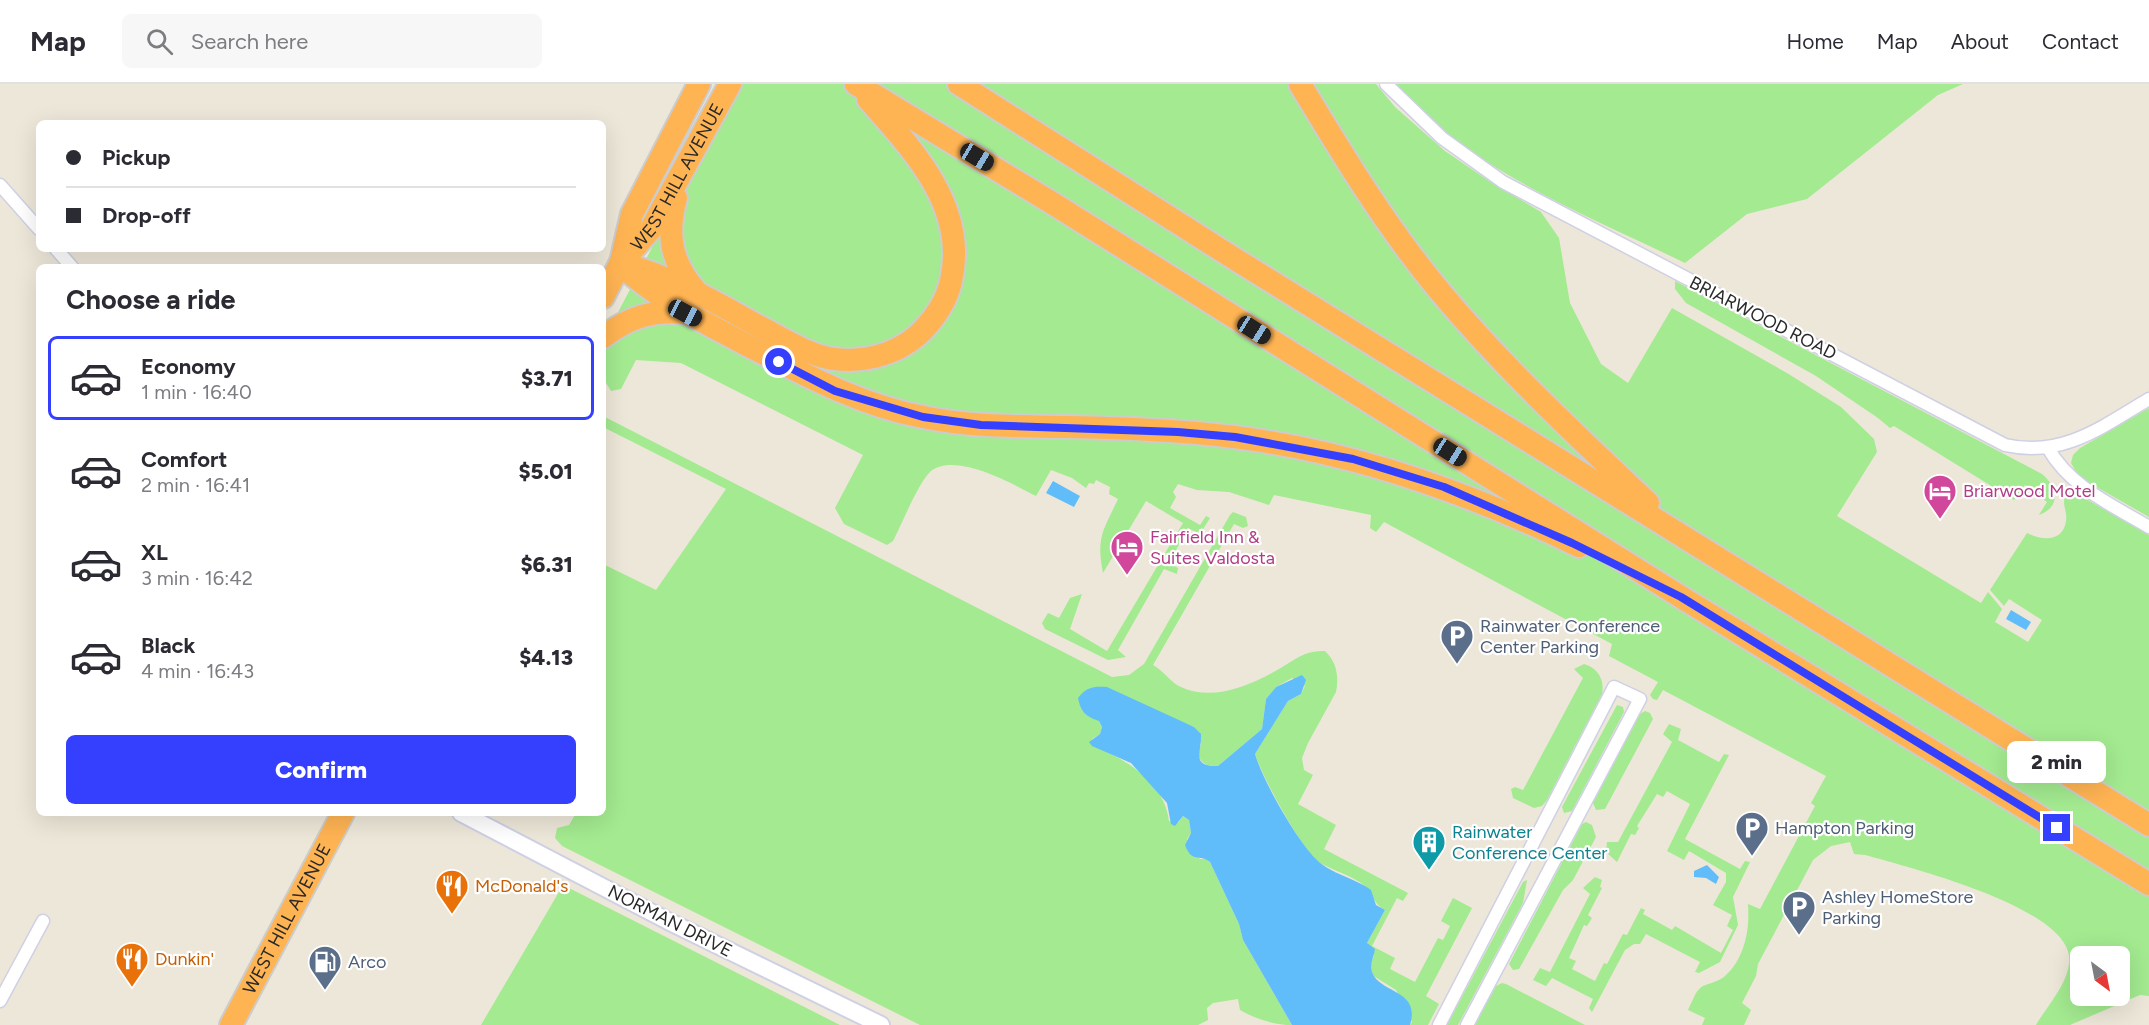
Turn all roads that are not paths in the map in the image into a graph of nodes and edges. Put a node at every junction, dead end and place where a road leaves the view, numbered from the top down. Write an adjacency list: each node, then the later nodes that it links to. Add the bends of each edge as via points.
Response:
1 (699, 84): 12 (highway, WEST HILL AVENUE, via 632,214)
2 (730, 84): 7 (highway, WEST HILL AVENUE)
3 (855, 84): 14 (highway, via 915,154 935,184 952,224 955,247 951,285 934,316 913,339 889,352 858,360 842,359 792,344); 21 (highway)
4 (959, 84): 20 (highway)
5 (1300, 84): 20 (highway, via 1364,188 1442,295 1563,423)
6 (1386, 84): 18 (street, BRIARWOOD ROAD, via 1442,138 1528,196 2005,445 2027,450)
7 (683, 173): 12 (highway, WEST HILL AVENUE, via 651,229); 14 (highway, via 672,212 670,237 678,267)
8 (0, 185): 9 (street)
9 (36, 226)
10 (59, 252): 11 (street)
11 (69, 264)
12 (620, 264): 13 (highway, WEST HILL AVENUE); 14 (highway, via 651,271); 15 (highway, via 643,286)
13 (606, 291)
14 (698, 293)
15 (685, 313): 16 (highway, via 653,312 635,317); 21 (highway, via 835,391 923,417 981,425 1224,436 1371,464 1482,502)
16 (606, 335)
17 (2149, 399): 18 (street, BRIARWOOD ROAD, via 2091,433)
18 (2048, 448): 19 (street, via 2071,479)
19 (2149, 527)
20 (1686, 538): 24 (highway)
21 (1681, 597): 25 (highway)
22 (342, 816): 28 (highway, WEST HILL AVENUE)
23 (467, 816): 29 (street, NORMAN DRIVE, via 668,921)
24 (2149, 825)
25 (2149, 884)
26 (43, 921): 27 (street)
27 (0, 1001)
28 (231, 1025)
29 (881, 1025)
30 (1439, 1025): 31 (street, via 1614,687 1640,699)
31 (1467, 1025)

